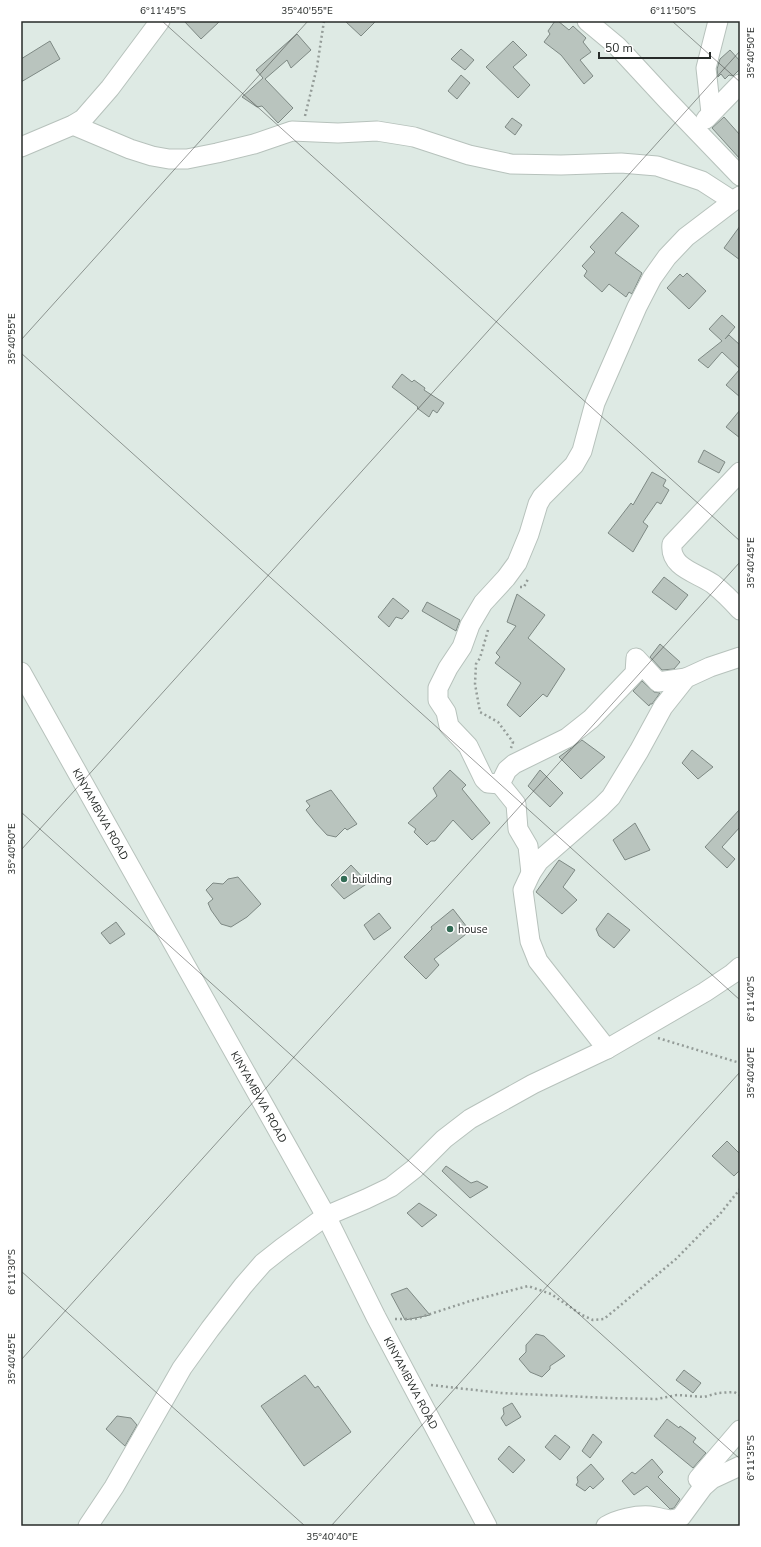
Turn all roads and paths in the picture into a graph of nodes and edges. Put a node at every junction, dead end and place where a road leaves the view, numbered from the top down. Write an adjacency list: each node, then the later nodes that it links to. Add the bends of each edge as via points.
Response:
1 (160, 21): 7 (street, via 93,109)
2 (324, 21): 9 (path, via 317,67)
3 (588, 21): 8 (street, via 617,46)
4 (718, 21): 6 (street, via 706,68)
5 (740, 84): 6 (street)
6 (711, 113): 8 (street)
7 (73, 125): 9 (street, via 130,149 169,159 187,159 217,153 292,131); 10 (street)
8 (696, 131): 11 (street)
9 (301, 132): 12 (street, via 377,131 414,138 468,155 511,164 621,163 658,166 702,181)
10 (21, 147)
11 (740, 176)
12 (736, 199): 15 (street, via 686,237 652,278 595,403 582,451 574,465 542,497 517,563)
13 (740, 472): 16 (street, via 672,544 671,550 674,560 713,584)
14 (528, 578): 15 (path, via 524,587)
15 (498, 588): 21 (street, via 484,603 470,625 462,647 438,688 438,700 446,712 449,726 468,746 484,779 488,783)
16 (740, 610)
17 (488, 629): 21 (path, via 476,664 475,684 480,712 498,722 513,742)
18 (740, 657): 20 (street)
19 (21, 672): 28 (street, KINYAMBWA ROAD)
20 (686, 678): 21 (street, via 658,682 636,658 635,673 591,719 567,738 514,764); 22 (street, via 663,707 611,796 539,861)
21 (504, 777): 22 (street, via 516,804 518,828 528,846)
22 (531, 873): 25 (street, via 523,890 530,941 538,961)
23 (740, 967): 24 (street, via 706,992)
24 (636, 1032): 25 (street); 26 (path)
25 (607, 1049): 28 (street, via 533,1084 470,1119 391,1187)
26 (740, 1063)
27 (740, 1189): 29 (path, via 720,1214 676,1259 604,1319 593,1320 551,1294 528,1286 415,1319)
28 (326, 1216): 29 (street, KINYAMBWA ROAD); 35 (street, via 263,1263 210,1329 182,1368 114,1487)
29 (376, 1317): 30 (street, KINYAMBWA ROAD)
30 (411, 1383): 31 (path, via 500,1393 609,1398 657,1399 677,1395 704,1397 734,1392); 36 (street, KINYAMBWA ROAD)
31 (740, 1395)
32 (740, 1430): 34 (street)
33 (740, 1466): 37 (street, via 712,1479 676,1520 641,1516)
34 (698, 1479)
35 (88, 1526)
36 (487, 1526)
37 (606, 1526)

